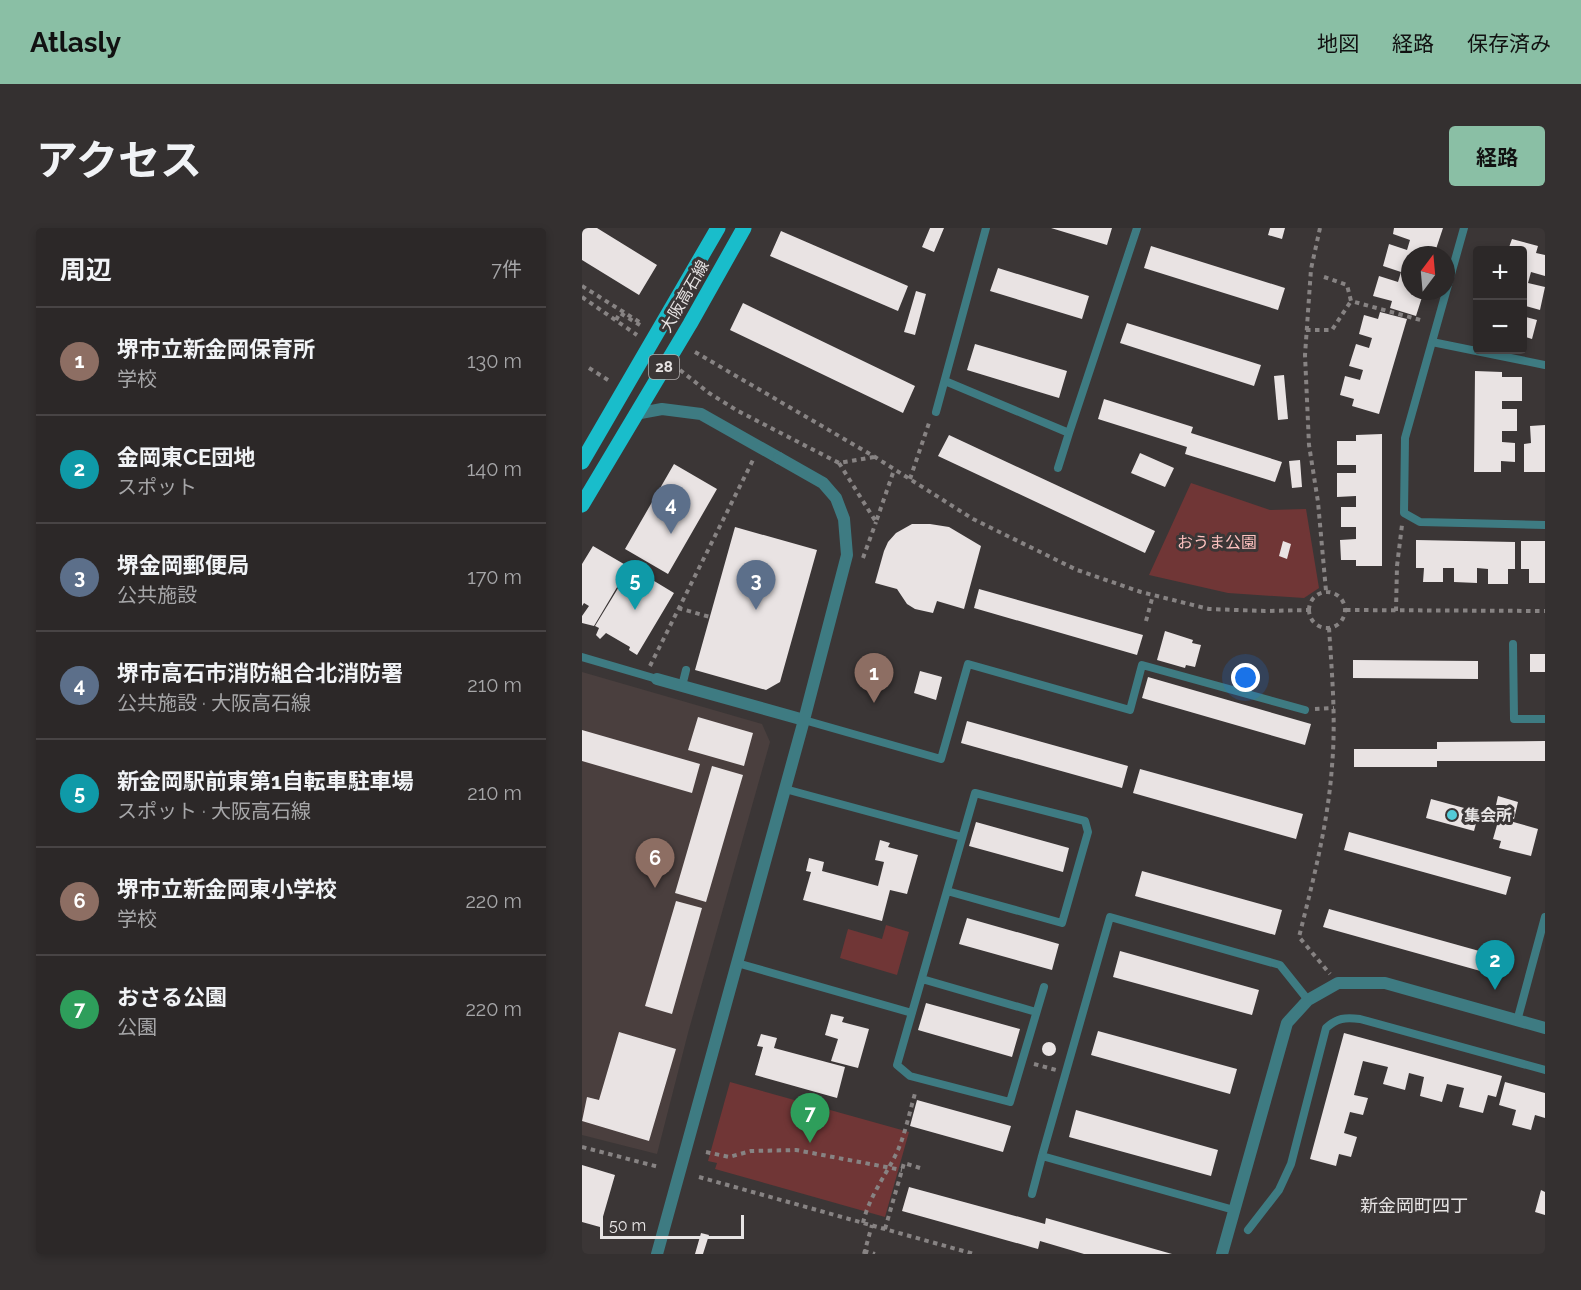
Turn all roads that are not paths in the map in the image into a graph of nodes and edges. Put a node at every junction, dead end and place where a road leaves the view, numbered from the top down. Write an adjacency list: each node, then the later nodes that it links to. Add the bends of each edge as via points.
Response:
1 (718, 228): 12 (main road, 大阪高石線 / 28)
2 (744, 228): 10 (main road, 大阪高石線 / 28)
3 (986, 228): 8 (lane)
4 (1137, 228): 11 (lane)
5 (1464, 228): 6 (lane)
6 (1432, 342): 7 (lane); 15 (lane, via 1405,438 1404,513 1420,522)
7 (1545, 365)
8 (945, 381): 9 (lane); 11 (lane)
9 (936, 412)
10 (636, 414): 14 (main road, 大阪高石線 / 28); 23 (street, via 662,409 701,414 823,483 836,498 844,519 847,555)
11 (1069, 433): 13 (lane)
12 (582, 462)
13 (1058, 468)
14 (582, 505)
15 (1545, 525)
16 (1513, 644): 22 (lane, via 1514,719)
17 (582, 657): 19 (lane)
18 (686, 670): 20 (lane)
19 (652, 677): 20 (street)
20 (682, 686): 23 (street)
21 (1305, 710): 23 (lane, via 1142,665 1130,710 968,664 941,759)
22 (1545, 719)
23 (804, 720): 24 (street)
24 (785, 789): 25 (lane); 28 (street)
25 (962, 837): 26 (lane); 26 (lane, via 975,793 1085,821 1088,832 1062,923)
26 (947, 891): 29 (lane)
27 (1545, 917): 34 (lane)
28 (737, 963): 33 (lane); 41 (street)
29 (922, 979): 32 (lane); 33 (lane)
30 (1044, 987): 32 (lane)
31 (1308, 1000): 34 (street, via 1338,983 1385,983); 37 (lane, via 1280,965 1110,917); 39 (street, via 1287,1023)
32 (1036, 1012): 33 (lane, via 1010,1102 910,1076 897,1065)
33 (912, 1013)
34 (1517, 1021): 35 (street)
35 (1545, 1029)
36 (1545, 1070): 40 (lane, via 1360,1019 1336,1020 1326,1028 1291,1164 1279,1190)
37 (1042, 1156): 38 (lane); 39 (lane)
38 (1032, 1194)
39 (1234, 1210): 42 (street)
40 (1248, 1230)
41 (657, 1254)
42 (1222, 1254)

